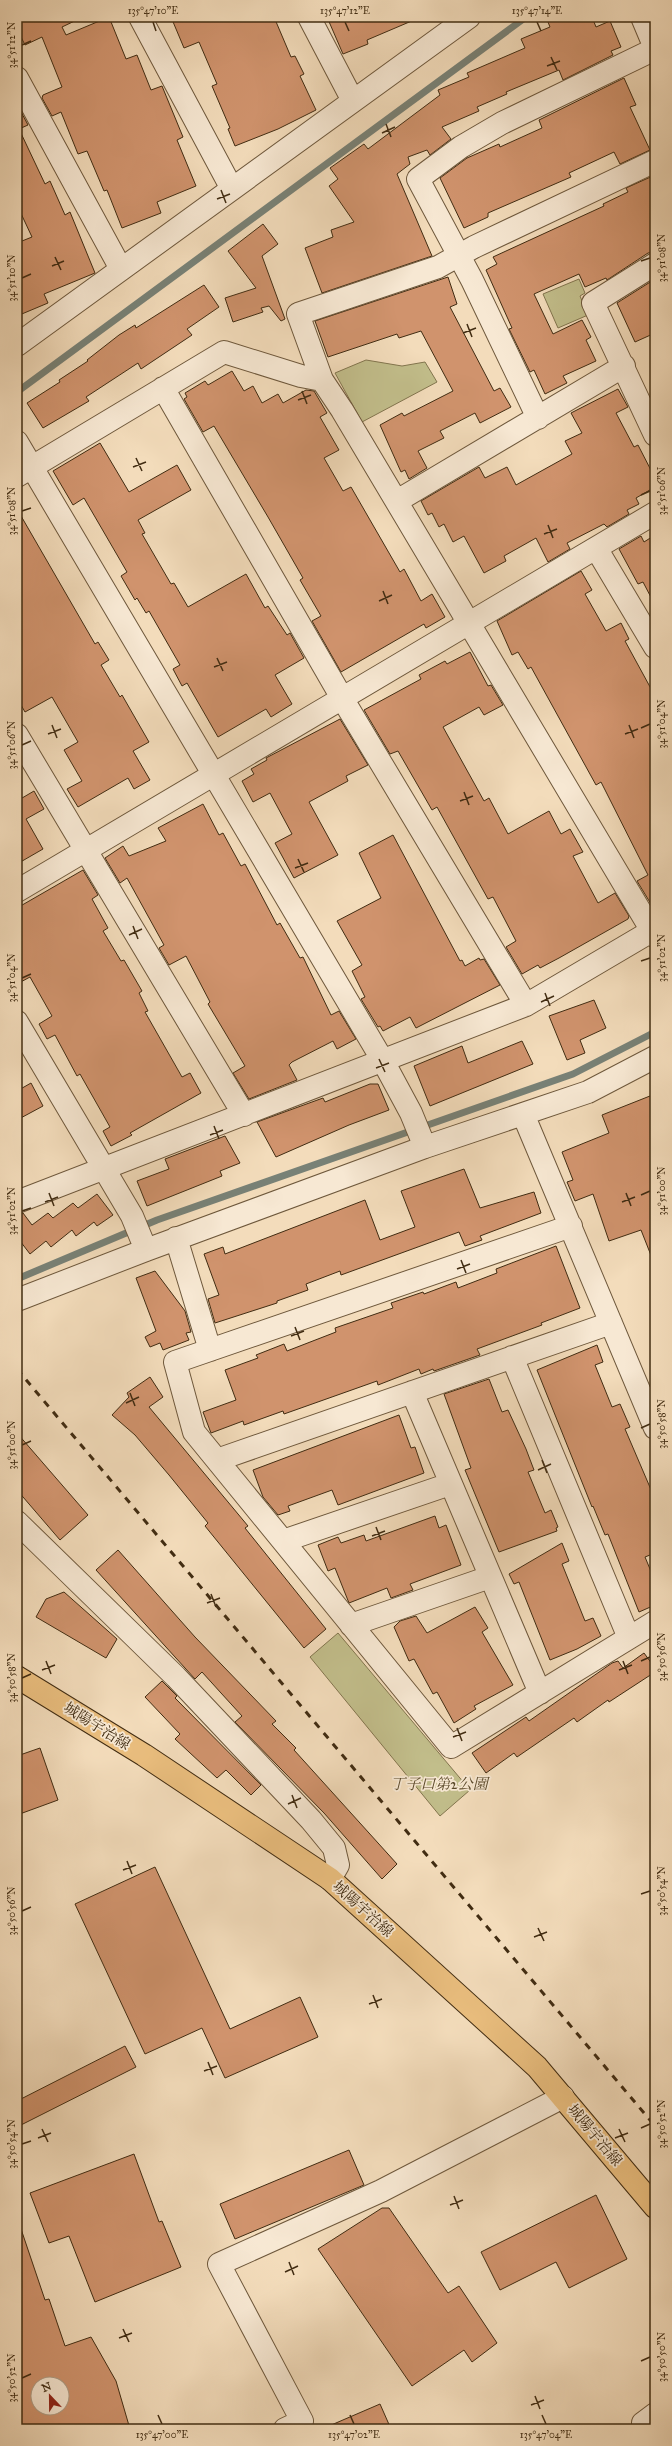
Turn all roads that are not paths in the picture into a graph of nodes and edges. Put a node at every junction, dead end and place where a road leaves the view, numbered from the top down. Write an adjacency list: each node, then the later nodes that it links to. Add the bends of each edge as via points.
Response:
1 (140, 17): 9 (street)
2 (309, 17): 7 (street)
3 (469, 17): 7 (street)
4 (642, 17): 5 (street)
5 (655, 49): 10 (street, via 502,123 461,147 418,179)
6 (17, 78): 12 (street)
7 (353, 101): 9 (street)
8 (655, 161): 10 (street)
9 (232, 189): 12 (street)
10 (458, 256): 15 (street, via 438,267 298,314); 17 (street)
11 (655, 264): 14 (street, via 593,303)
12 (121, 269): 13 (street)
13 (17, 345)
14 (624, 366): 17 (street); 18 (street)
15 (322, 380): 16 (street, via 224,352); 21 (street)
16 (163, 388): 20 (street); 26 (street)
17 (538, 418): 21 (street)
18 (655, 435)
19 (17, 442): 20 (street)
20 (24, 471): 28 (street)
21 (396, 501): 24 (street)
22 (655, 512): 23 (street)
23 (596, 548): 24 (street); 25 (street)
24 (469, 623): 26 (street); 31 (street)
25 (655, 647)
26 (342, 698): 28 (street); 32 (street)
27 (17, 735): 29 (street)
28 (214, 775): 29 (street); 35 (street)
29 (86, 850): 30 (street); 37 (street)
30 (17, 891)
31 (654, 932): 32 (street)
32 (526, 1005): 35 (street)
33 (17, 1022): 39 (street)
34 (655, 1057): 36 (street, via 588,1092)
35 (383, 1061): 37 (street); 38 (street, via 411,1113)
36 (523, 1114): 38 (street); 41 (street)
37 (244, 1115): 39 (street)
38 (423, 1142): 43 (street)
39 (104, 1168): 40 (street); 42 (street)
40 (17, 1202)
41 (571, 1226): 45 (street); 46 (street)
42 (139, 1233): 43 (street); 44 (street)
43 (176, 1238): 46 (street)
44 (17, 1300)
45 (611, 1322): 47 (street); 49 (street)
46 (210, 1350): 50 (street, via 175,1362 194,1432)
47 (512, 1357): 48 (street); 57 (street)
48 (412, 1392): 50 (street); 51 (street)
49 (655, 1428)
50 (217, 1460): 53 (street)
51 (450, 1484): 53 (street); 54 (street)
52 (17, 1522): 60 (street, via 176,1677 311,1820 334,1848 338,1865)
53 (283, 1541): 56 (street)
54 (490, 1577): 56 (street); 59 (street)
55 (655, 1622): 57 (street)
56 (351, 1625): 59 (street, via 451,1747)
57 (629, 1638): 59 (street)
58 (17, 1676): 60 (main road, 城陽宇治線, via 144,1755)
59 (540, 1693)
60 (330, 1879): 61 (main road, 城陽宇治線, via 538,2067)
61 (563, 2097): 62 (main road, 城陽宇治線); 64 (street, via 381,2191 219,2264 302,2421)
62 (655, 2207)
63 (655, 2414): 65 (street, via 643,2423)
64 (285, 2429)
65 (648, 2429)

